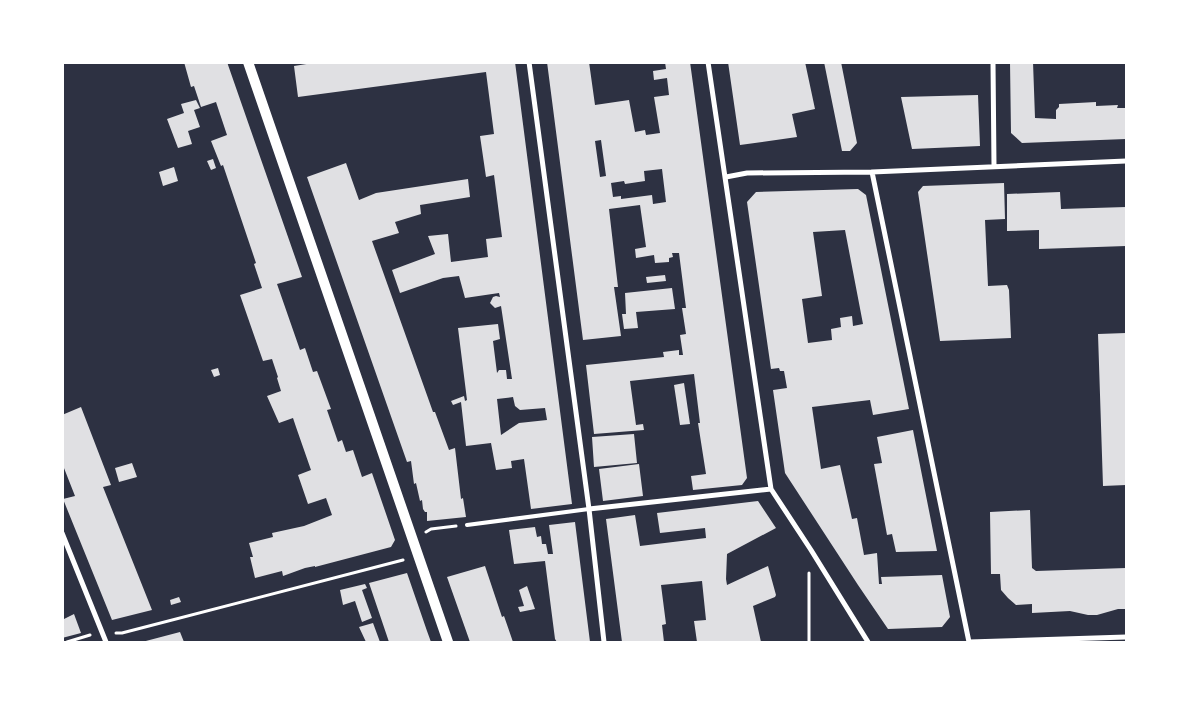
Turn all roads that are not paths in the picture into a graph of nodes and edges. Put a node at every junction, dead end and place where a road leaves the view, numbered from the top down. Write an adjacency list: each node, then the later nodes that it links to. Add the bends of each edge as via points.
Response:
1 (248, 62): 15 (main road)
2 (528, 62): 10 (street)
3 (708, 62): 8 (street)
4 (993, 62): 6 (street)
5 (1126, 161): 6 (street)
6 (994, 166): 7 (street)
7 (872, 172): 8 (street); 18 (street)
8 (726, 177): 9 (street)
9 (770, 489): 10 (street); 17 (street)
10 (589, 509): 11 (lane); 16 (street)
11 (467, 525)
12 (62, 533): 14 (street)
13 (1126, 637): 18 (street)
14 (106, 642)
15 (448, 642)
16 (604, 642)
17 (868, 642)
18 (969, 642)

